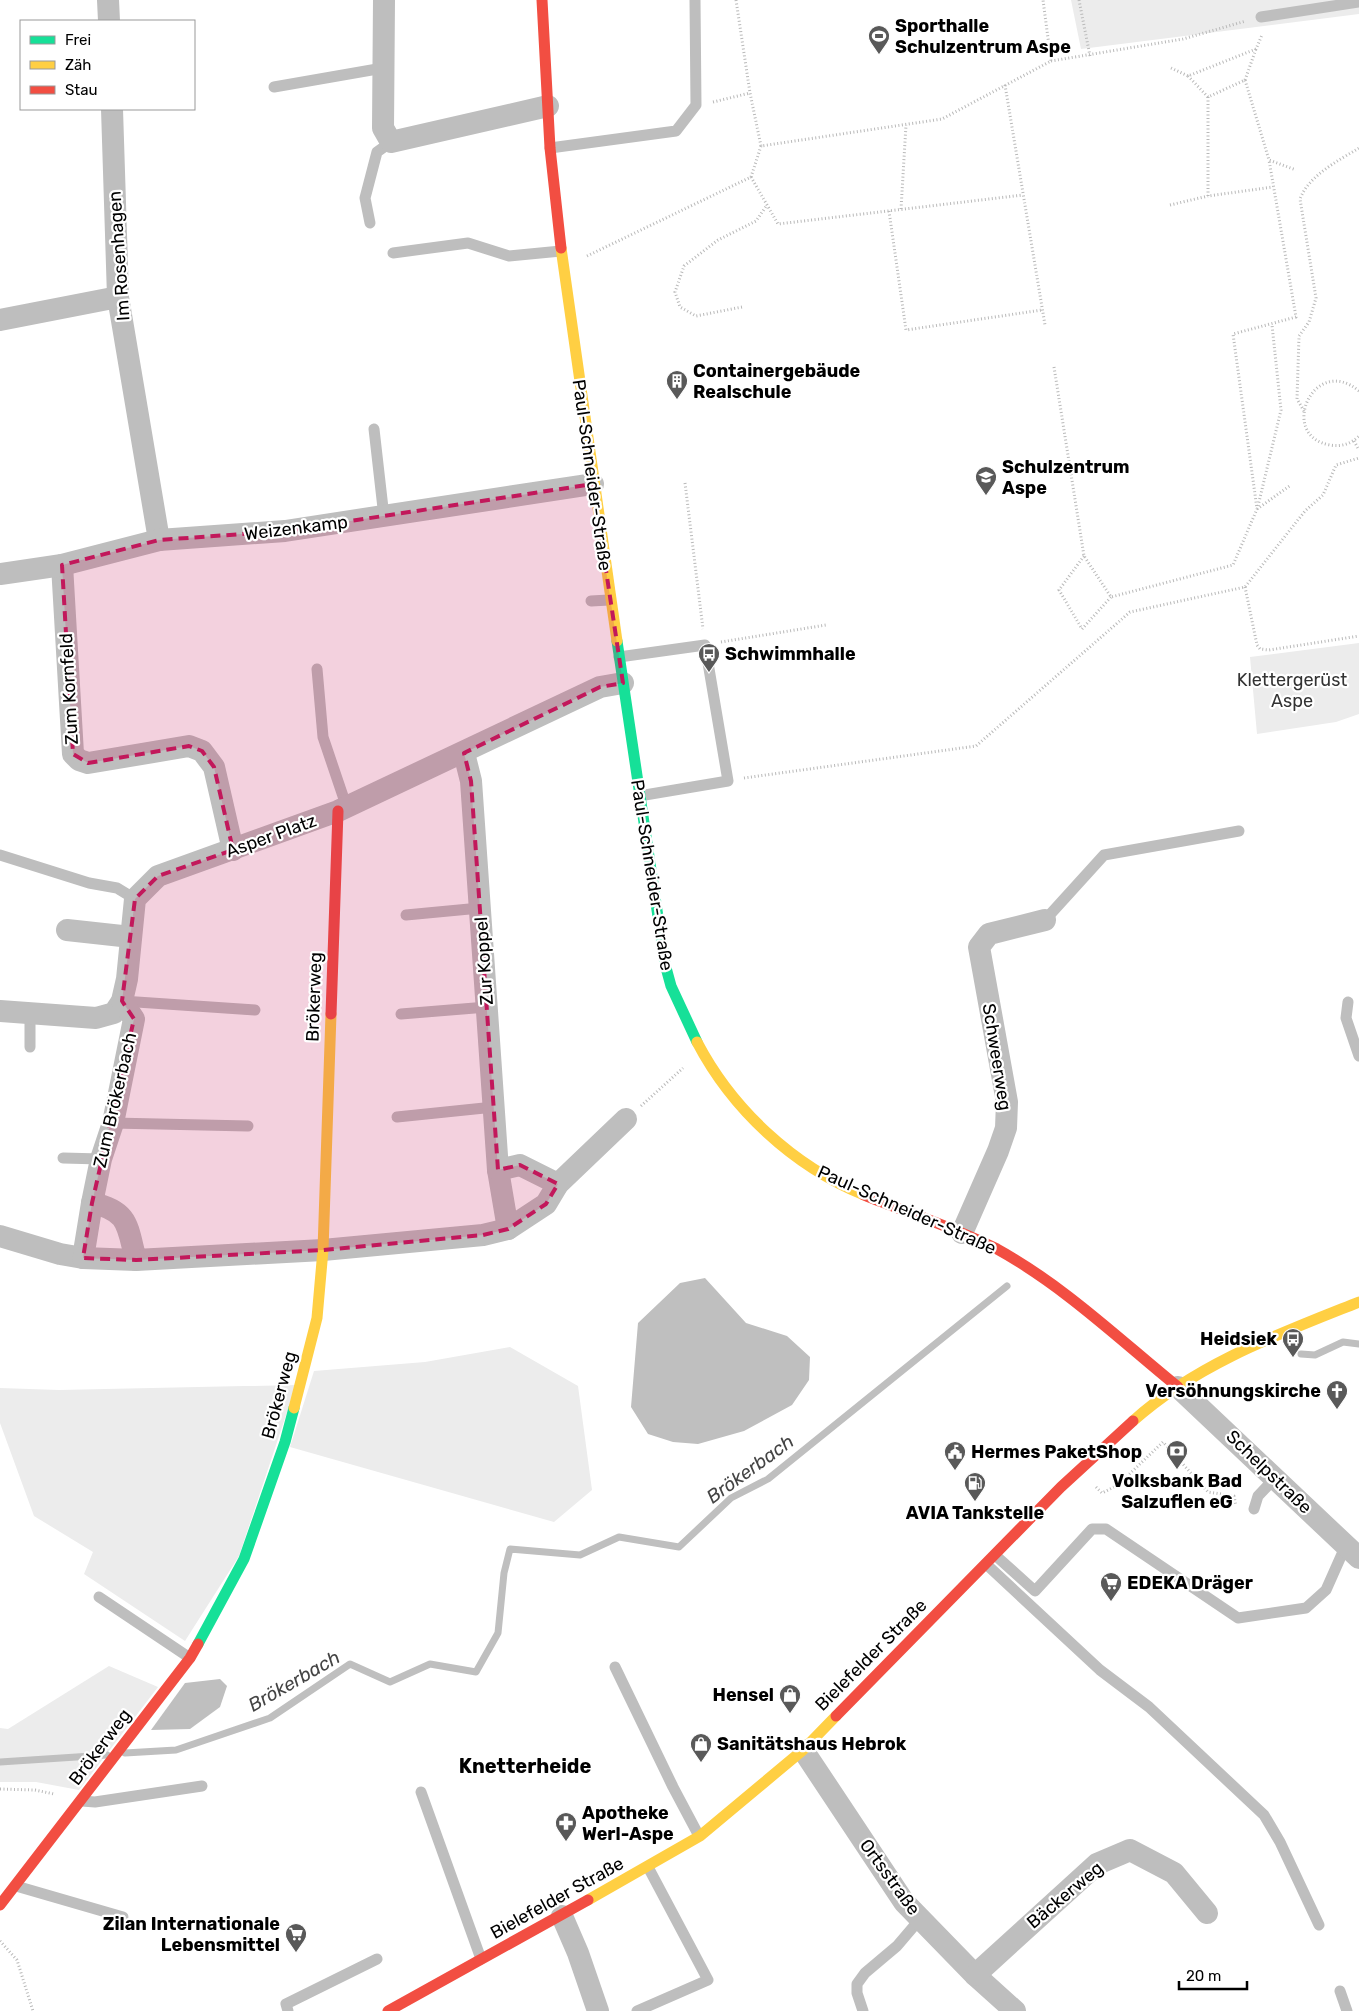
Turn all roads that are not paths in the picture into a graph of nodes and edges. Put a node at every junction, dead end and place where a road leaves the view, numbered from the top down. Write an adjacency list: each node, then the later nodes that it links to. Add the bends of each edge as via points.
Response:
1 (108, 0): 7 (street)
2 (384, 0): 8 (street)
3 (542, 0): 10 (street, Paul-Schneider-Straße)
4 (695, 0): 13 (lane, via 696,105 676,130)
5 (1359, 2): 6 (lane)
6 (1261, 17)
7 (109, 20)
8 (383, 68): 9 (lane); 12 (street, via 383,128)
9 (274, 87)
10 (548, 106): 12 (street); 13 (street, Paul-Schneider-Straße)
11 (112, 110): 17 (street, Im Rosenhagen)
12 (391, 142): 14 (lane, via 377,152 365,198)
13 (550, 148): 15 (street, Paul-Schneider-Straße)
14 (370, 223)
15 (561, 251): 16 (lane, via 509,256 468,243); 20 (street, Paul-Schneider-Straße)
16 (393, 253)
17 (118, 296): 18 (street); 22 (street, Im Rosenhagen)
18 (0, 320)
19 (374, 430): 21 (lane)
20 (593, 484): 21 (street, Weizenkamp); 25 (street, Paul-Schneider-Straße)
21 (384, 517): 22 (street, Weizenkamp, via 285,531)
22 (159, 540): 23 (street, Weizenkamp)
23 (62, 565): 24 (street, Weizenkamp); 34 (street, Zum Kornfeld, via 72,754 88,763 189,746 202,751 214,767)
24 (0, 574)
25 (609, 600): 26 (lane); 27 (street, Paul-Schneider-Straße)
26 (591, 601)
27 (619, 657): 29 (street, Paul-Schneider-Straße); 31 (lane, via 705,645 728,781)
28 (317, 669): 32 (lane, via 323,737)
29 (622, 683): 30 (street, Asper Platz, via 600,687); 31 (street, Paul-Schneider-Straße)
30 (464, 753): 32 (street, Asper Platz); 37 (street, Zur Koppel, via 471,781)
31 (639, 796): 62 (street, Paul-Schneider-Straße, via 670,984 702,1052 723,1084 748,1114 779,1143 815,1170 854,1190)
32 (342, 810): 34 (street, Asper Platz); 64 (street, Brökerweg)
33 (1238, 831): 39 (lane, via 1104,855)
34 (233, 850): 36 (street, Asper Platz, via 158,876)
35 (0, 855): 36 (lane, via 90,883 117,888)
36 (135, 898): 41 (street)
37 (480, 908): 38 (lane); 44 (street, Zur Koppel)
38 (406, 915)
39 (1045, 920): 62 (street, Schweerweg, via 990,934 979,947 1007,1102 1006,1128)
40 (66, 930): 41 (street)
41 (131, 937): 42 (street)
42 (122, 1001): 45 (lane); 47 (street, via 114,1013 96,1018); 54 (street, Zum Brökerbach, via 134,1019)
43 (1348, 1002): 50 (lane, via 1346,1018)
44 (487, 1007): 48 (lane); 51 (street, Zur Koppel)
45 (255, 1010)
46 (0, 1011): 47 (street)
47 (30, 1014): 49 (lane)
48 (402, 1014)
49 (30, 1047)
50 (1359, 1056)
51 (494, 1107): 52 (lane); 58 (street, Zur Koppel)
52 (397, 1117)
53 (626, 1119): 59 (street)
54 (113, 1123): 55 (lane); 57 (street, Zum Brökerbach)
55 (248, 1126)
56 (63, 1158): 57 (lane)
57 (101, 1159): 60 (street, Zum Brökerbach)
58 (498, 1170): 59 (street, via 520,1165); 61 (street, Zur Koppel)
59 (558, 1184): 61 (street, via 546,1204)
60 (92, 1203): 65 (street, Zum Brökerbach); 66 (street, via 110,1206 125,1220)
61 (508, 1229): 64 (street, via 483,1235)
62 (962, 1233): 68 (street, Paul-Schneider-Straße, via 1032,1270 1071,1297)
63 (0, 1236): 65 (street)
64 (322, 1250): 66 (street); 75 (street, Brökerweg, via 316,1318 285,1442 244,1559)
65 (83, 1258): 66 (street)
66 (136, 1260)
67 (1359, 1302): 68 (street, Bielefelder Straße, via 1266,1339)
68 (1178, 1387): 69 (street, Schelpstraße); 72 (street, Bielefelder Straße, via 1138,1417 1080,1469)
69 (1275, 1478): 70 (lane, via 1258,1496); 71 (street, Schelpstraße)
70 (1254, 1509)
71 (1352, 1551): 72 (lane, via 1326,1590 1306,1608 1238,1618 1106,1529 1092,1530 1035,1591)
72 (995, 1555): 73 (street, Bielefelder Straße)
73 (986, 1564): 77 (street, Bielefelder Straße); 89 (lane, via 1100,1670 1149,1707 1264,1815)
74 (99, 1597): 75 (lane)
75 (190, 1658): 80 (street, Brökerweg)
76 (615, 1667): 81 (lane)
77 (803, 1750): 81 (street, Bielefelder Straße); 88 (street, Ortsstraße, via 904,1902)
78 (202, 1786): 80 (lane, via 95,1802)
79 (421, 1792): 91 (lane)
80 (81, 1801): 83 (street, Brökerweg)
81 (700, 1836): 82 (street, Bielefelder Straße)
82 (648, 1868): 86 (street, Bielefelder Straße); 97 (lane, via 708,1980)
83 (15, 1885): 84 (street, Brökerweg); 87 (lane)
84 (0, 1905)
85 (1207, 1912): 92 (street, Bäckerweg, via 1174,1874 1130,1850 1097,1864)
86 (562, 1916): 91 (street, Bielefelder Straße); 96 (street)
87 (123, 1917)
88 (920, 1919): 92 (street, Ortsstraße); 98 (lane, via 857,1984)
89 (1319, 1924)
90 (377, 1959): 94 (lane, via 286,2004)
91 (481, 1959): 95 (street, Bielefelder Straße)
92 (975, 1975): 99 (street, Ortsstraße)
93 (1340, 1991): 100 (lane)
94 (288, 2011)
95 (388, 2011)
96 (598, 2011)
97 (637, 2011)
98 (862, 2011)
99 (1015, 2011)
100 (1347, 2011)

